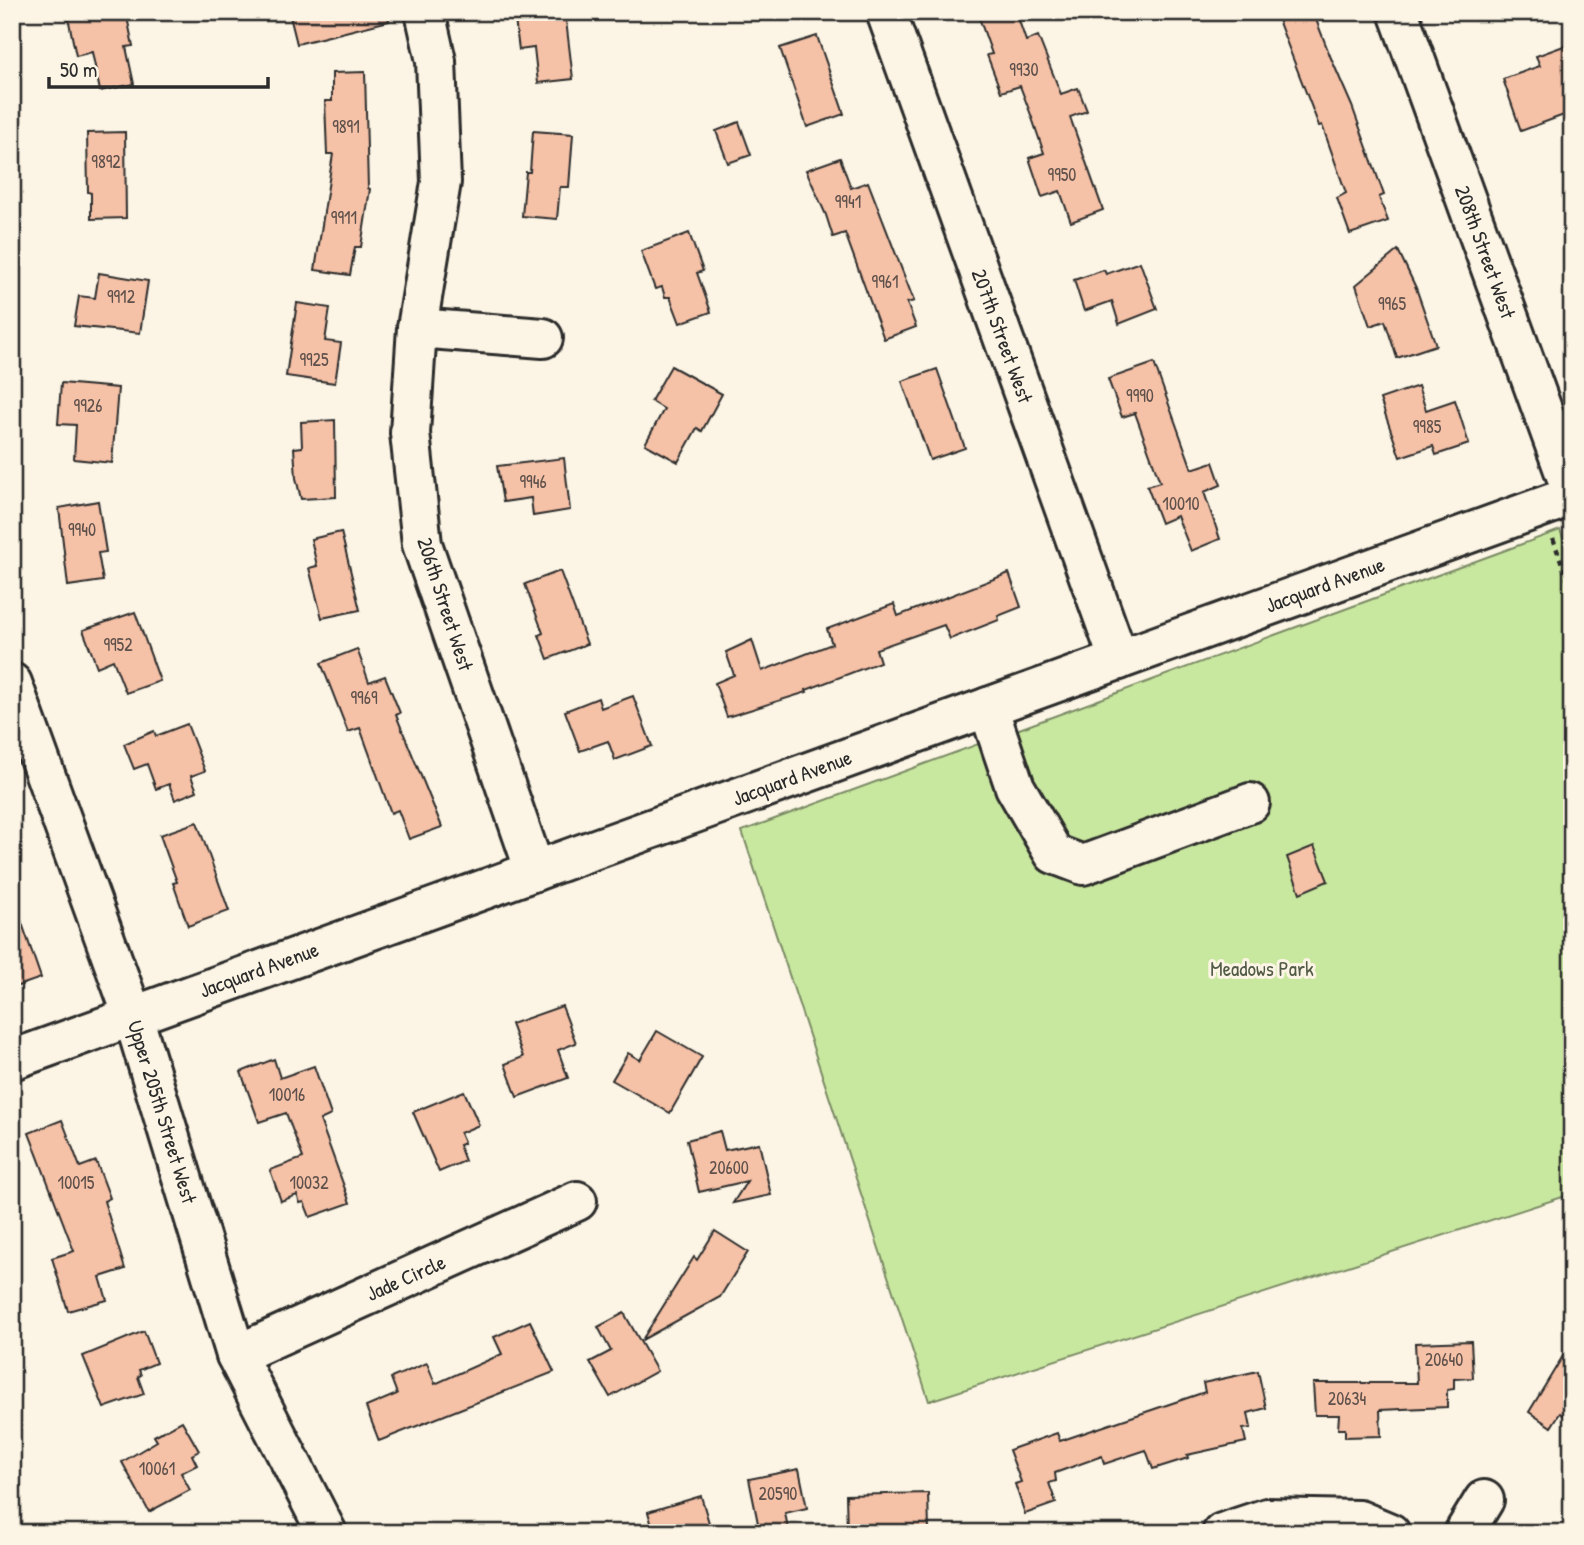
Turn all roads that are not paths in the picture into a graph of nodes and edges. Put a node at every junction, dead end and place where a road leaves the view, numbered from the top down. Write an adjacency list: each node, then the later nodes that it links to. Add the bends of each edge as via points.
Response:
1 (425, 12): 4 (street, 206th Street West, via 436,61 441,182)
2 (886, 12): 7 (street, 207th Street West)
3 (1398, 12): 6 (street, 208th Street West)
4 (417, 328): 5 (street); 11 (street, 206th Street West, via 410,433 422,544)
5 (543, 338)
6 (1572, 494): 7 (street, Jacquard Avenue)
7 (1119, 660): 9 (street, Jacquard Avenue)
8 (12, 683): 12 (street, Upper 205th Street West)
9 (988, 707): 10 (street, via 1015,787 1054,854 1083,866); 11 (street, Jacquard Avenue)
10 (1250, 803)
11 (535, 870): 12 (street, Jacquard Avenue)
12 (133, 1016): 13 (street, Jacquard Avenue); 15 (street, Upper 205th Street West)
13 (12, 1060)
14 (577, 1201): 15 (street, Jade Circle)
15 (236, 1355): 17 (street, Upper 205th Street West)
16 (1484, 1500): 20 (street)
17 (327, 1533)
18 (1222, 1533): 19 (street, via 1267,1518 1359,1520)
19 (1390, 1533)
20 (1464, 1533)

